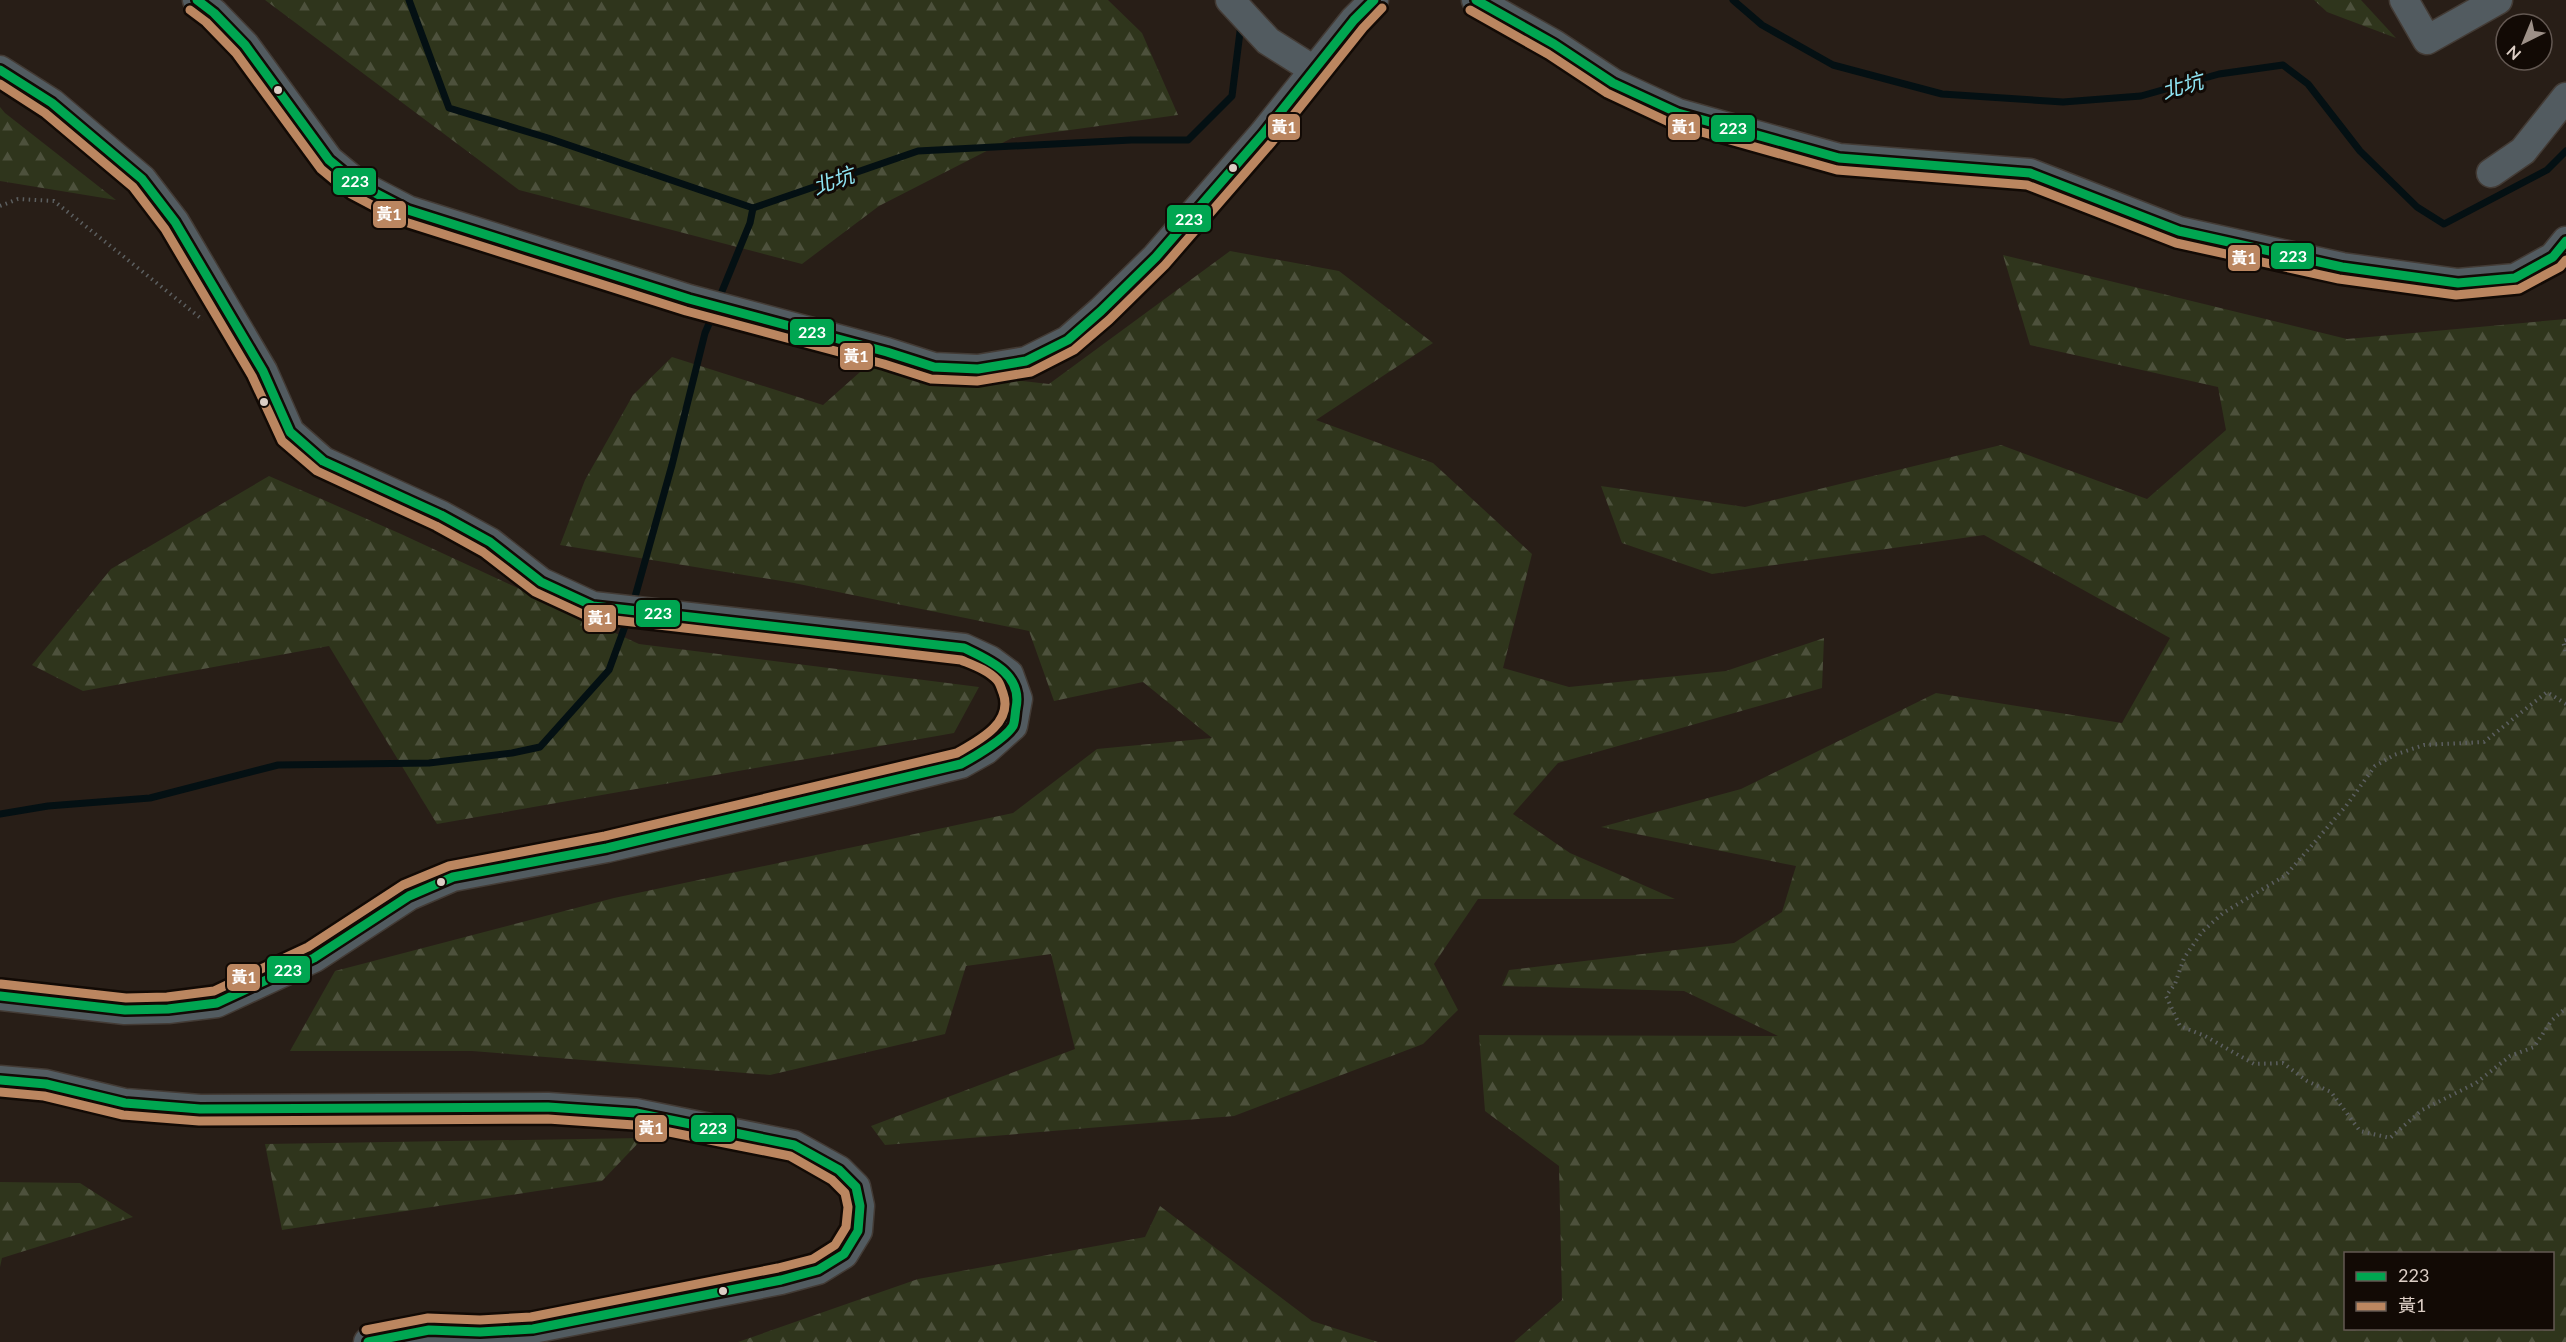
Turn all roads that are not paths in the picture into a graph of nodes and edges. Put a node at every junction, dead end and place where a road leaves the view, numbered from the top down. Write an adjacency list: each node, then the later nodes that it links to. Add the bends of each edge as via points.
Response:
1 (197, 0): 8 (street, via 245,45 329,160 358,184 408,210 689,299 934,367 978,369 1026,361 1068,340 1156,257)
2 (1230, 0): 8 (street, via 1268,41)
3 (1374, 0): 8 (street)
4 (1476, 0): 11 (street, via 1613,83 1678,113 1839,158 2030,173 2179,231 2342,267 2458,282 2515,278 2553,257)
5 (2404, 0): 6 (street, via 2427,40)
6 (2498, 0)
7 (0, 70): 12 (street, via 52,103 142,179 175,222 263,371 290,432 323,461 441,515 490,542 541,582 593,606 964,648 1009,674 1018,699 1013,726 986,750 961,764 607,848 453,877 409,896 314,958 217,1003 168,1010 125,1010)
8 (1314, 70)
9 (2566, 97): 10 (street, via 2523,151)
10 (2491, 173)
11 (2566, 241)
12 (0, 996)
13 (0, 1080): 14 (street, via 46,1084 125,1103 200,1109 548,1107 636,1113 794,1145 839,1170 856,1187 860,1206 858,1231 844,1254 818,1270 533,1329 429,1330)
14 (368, 1342)

